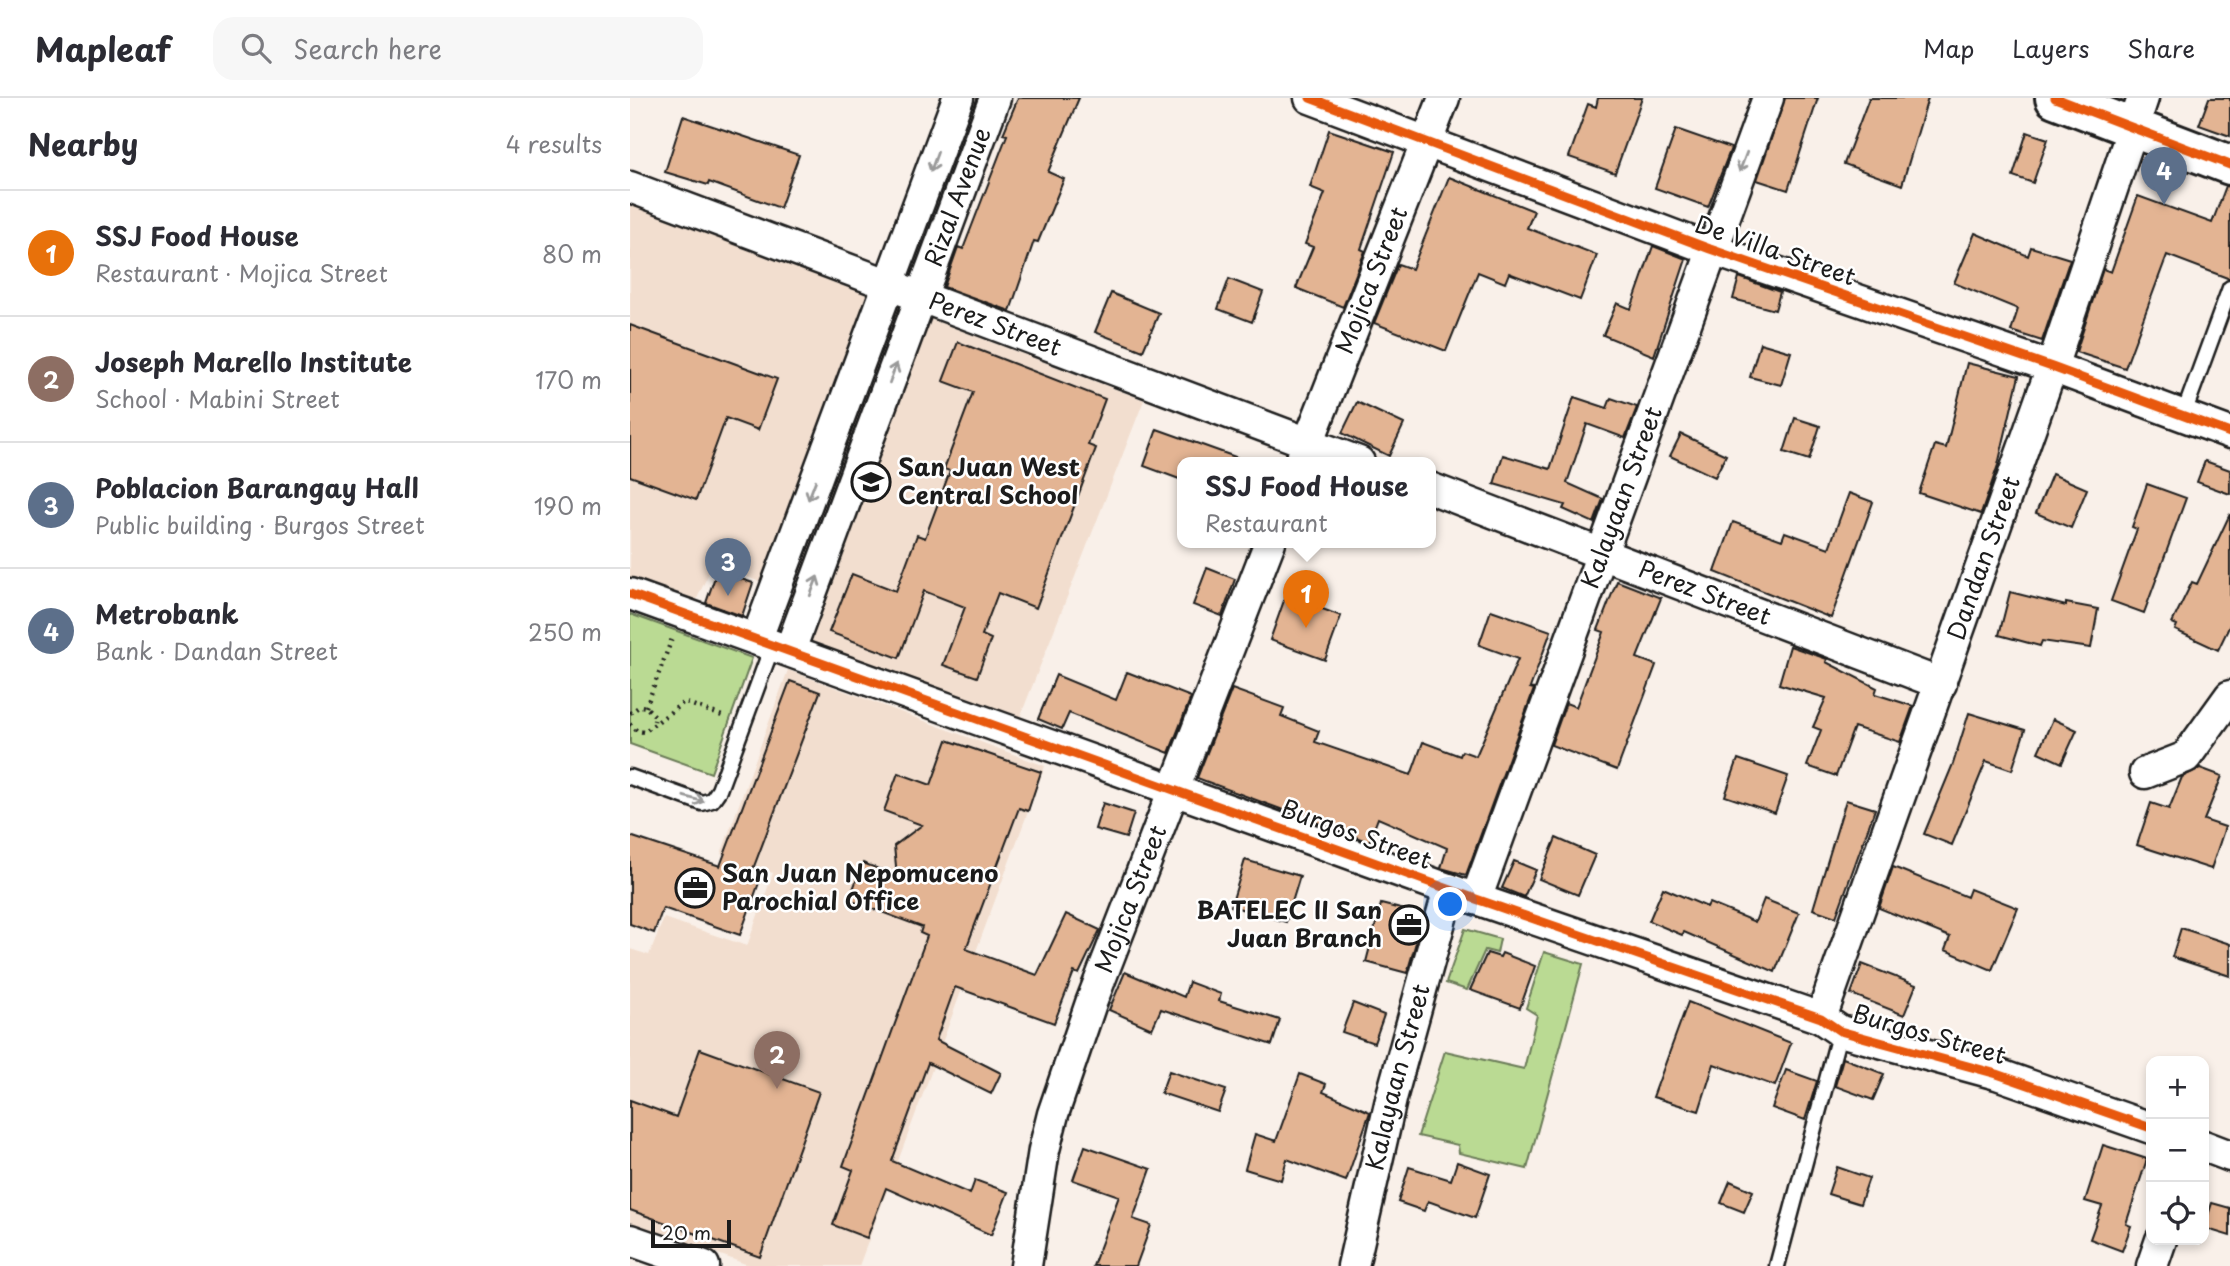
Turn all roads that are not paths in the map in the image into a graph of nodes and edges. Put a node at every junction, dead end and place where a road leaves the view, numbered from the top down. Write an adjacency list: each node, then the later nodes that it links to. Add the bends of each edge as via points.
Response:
1 (958, 98): 12 (street, Rizal Avenue, one-way to 12)
2 (996, 98): 14 (street, Rizal Avenue)
3 (1310, 98): 8 (street, De Villa Street)
4 (1444, 98): 8 (street, Mojica Street)
5 (1768, 98): 11 (street, Kalayaan Street, one-way to 11)
6 (2055, 98): 7 (main road)
7 (2138, 112): 9 (main road); 15 (street, Dandan Street)
8 (1426, 142): 11 (street, De Villa Street); 18 (street, Mojica Street)
9 (2230, 164)
10 (630, 187): 12 (street, Perez Street)
11 (1710, 249): 15 (street, De Villa Street); 24 (street, Kalayaan Street)
12 (888, 284): 14 (street, Perez Street); 20 (street, Rizal Avenue)
13 (2230, 288): 16 (lane)
14 (921, 296): 18 (street, Perez Street); 21 (street, Rizal Avenue, one-way to 14)
15 (2052, 367): 16 (street, De Villa Street); 27 (street, Dandan Street)
16 (2183, 416): 17 (street, De Villa Street)
17 (2230, 433)
18 (1304, 452): 19 (street, Perez Street)
19 (1332, 457)
20 (823, 459): 21 (street); 26 (street, Rizal Avenue, one-way to 26)
21 (856, 471): 26 (street, Rizal Avenue, one-way to 21)
22 (1436, 490): 24 (street, Perez Street)
23 (1267, 548): 31 (street, Mojica Street)
24 (1602, 553): 27 (street, Perez Street); 33 (street, Kalayaan Street)
25 (630, 594): 26 (street, Burgos Street)
26 (773, 644): 30 (lane, one-way to 26, via 702,803 712,800); 31 (street, Burgos Street)
27 (1941, 684): 34 (street, Dandan Street)
28 (2230, 696): 29 (street, via 2186,757)
29 (2145, 773)
30 (630, 777)
31 (1174, 791): 32 (street, Burgos Street); 41 (street, Mojica Street, via 1053,1114)
32 (1449, 889): 33 (street, Burgos Street); 42 (street, Kalayaan Street, via 1392,1096)
33 (1476, 899): 34 (street, Burgos Street)
34 (1830, 1024): 35 (street, Burgos Street, via 1997,1073); 43 (lane)
35 (2146, 1126)
36 (2209, 1148): 37 (street)
37 (2230, 1156)
38 (630, 1240): 40 (street)
39 (2159, 1245): 44 (street)
40 (704, 1266)
41 (1027, 1266)
42 (1353, 1266)
43 (1777, 1266)
44 (2152, 1266)

